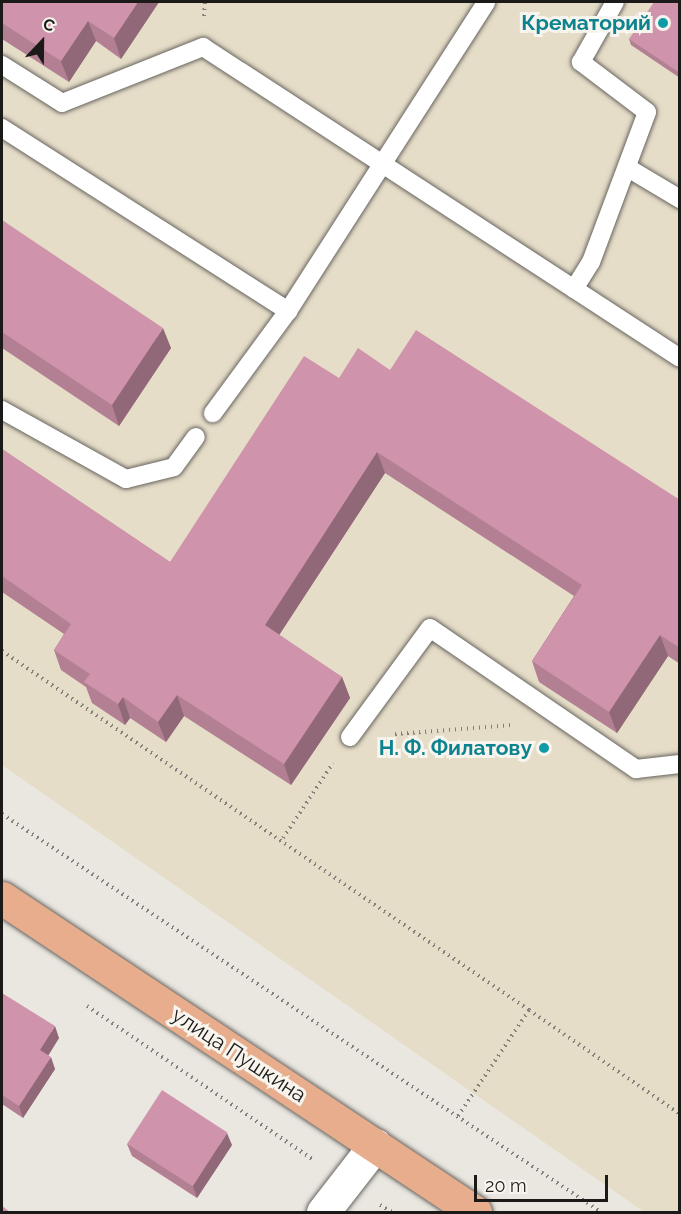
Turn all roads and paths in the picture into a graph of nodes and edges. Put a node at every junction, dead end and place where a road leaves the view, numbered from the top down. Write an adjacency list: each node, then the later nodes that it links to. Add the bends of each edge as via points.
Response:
1 (486, 2): 5 (lane)
2 (615, 2): 6 (lane, via 581,62 647,112)
3 (2, 65): 5 (lane, via 62,103 203,47)
4 (2, 128): 9 (lane)
5 (385, 164): 8 (lane); 9 (lane)
6 (628, 168): 7 (lane); 8 (lane, via 591,262)
7 (680, 199)
8 (574, 289): 10 (lane)
9 (288, 311): 12 (lane)
10 (680, 358)
11 (2, 410): 13 (lane, via 126,479 174,468)
12 (213, 412)
13 (196, 437)
14 (2, 651): 19 (path)
15 (565, 722): 16 (path); 16 (lane, via 430,628); 17 (lane, via 636,769)
16 (350, 737): 19 (path)
17 (680, 764)
18 (2, 814): 24 (path)
19 (283, 838): 22 (path)
20 (2, 898): 25 (main road, улица Пушкина)
21 (81, 1002): 26 (path)
22 (530, 1010): 23 (path); 24 (path)
23 (680, 1114)
24 (458, 1116): 30 (path)
25 (375, 1145): 26 (street); 29 (main road, улица Пушкина)
26 (347, 1183): 27 (street); 28 (path)
27 (323, 1212)
28 (392, 1212)
29 (475, 1212)
30 (601, 1212)

